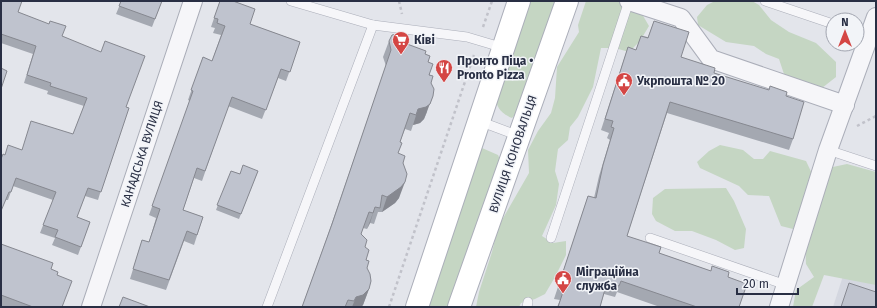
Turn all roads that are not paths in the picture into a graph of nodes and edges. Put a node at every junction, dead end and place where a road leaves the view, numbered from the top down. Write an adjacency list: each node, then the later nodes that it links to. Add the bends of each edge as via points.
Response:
1 (193, 1): 19 (street, КАНАДСЬКА ВУЛИЦЯ)
2 (292, 1): 9 (lane)
3 (519, 1): 10 (main road)
4 (567, 1): 13 (main road, ВУЛИЦЯ КОНОВАЛЬЦЯ)
5 (629, 1): 11 (street, via 681,18 711,59); 16 (lane)
6 (765, 1): 8 (lane)
7 (876, 17): 11 (street, via 866,36)
8 (825, 21)
9 (373, 25): 10 (lane, via 467,37); 20 (lane)
10 (504, 48): 12 (main road)
11 (845, 105): 14 (street)
12 (479, 121): 13 (lane); 21 (main road)
13 (520, 136): 22 (main road, ВУЛИЦЯ КОНОВАЛЬЦЯ)
14 (828, 150): 15 (lane); 18 (street)
15 (876, 166)
16 (551, 238)
17 (650, 238): 18 (lane)
18 (786, 285): 23 (street)
19 (91, 307)
20 (267, 307)
21 (417, 307)
22 (459, 307)
23 (779, 307)

